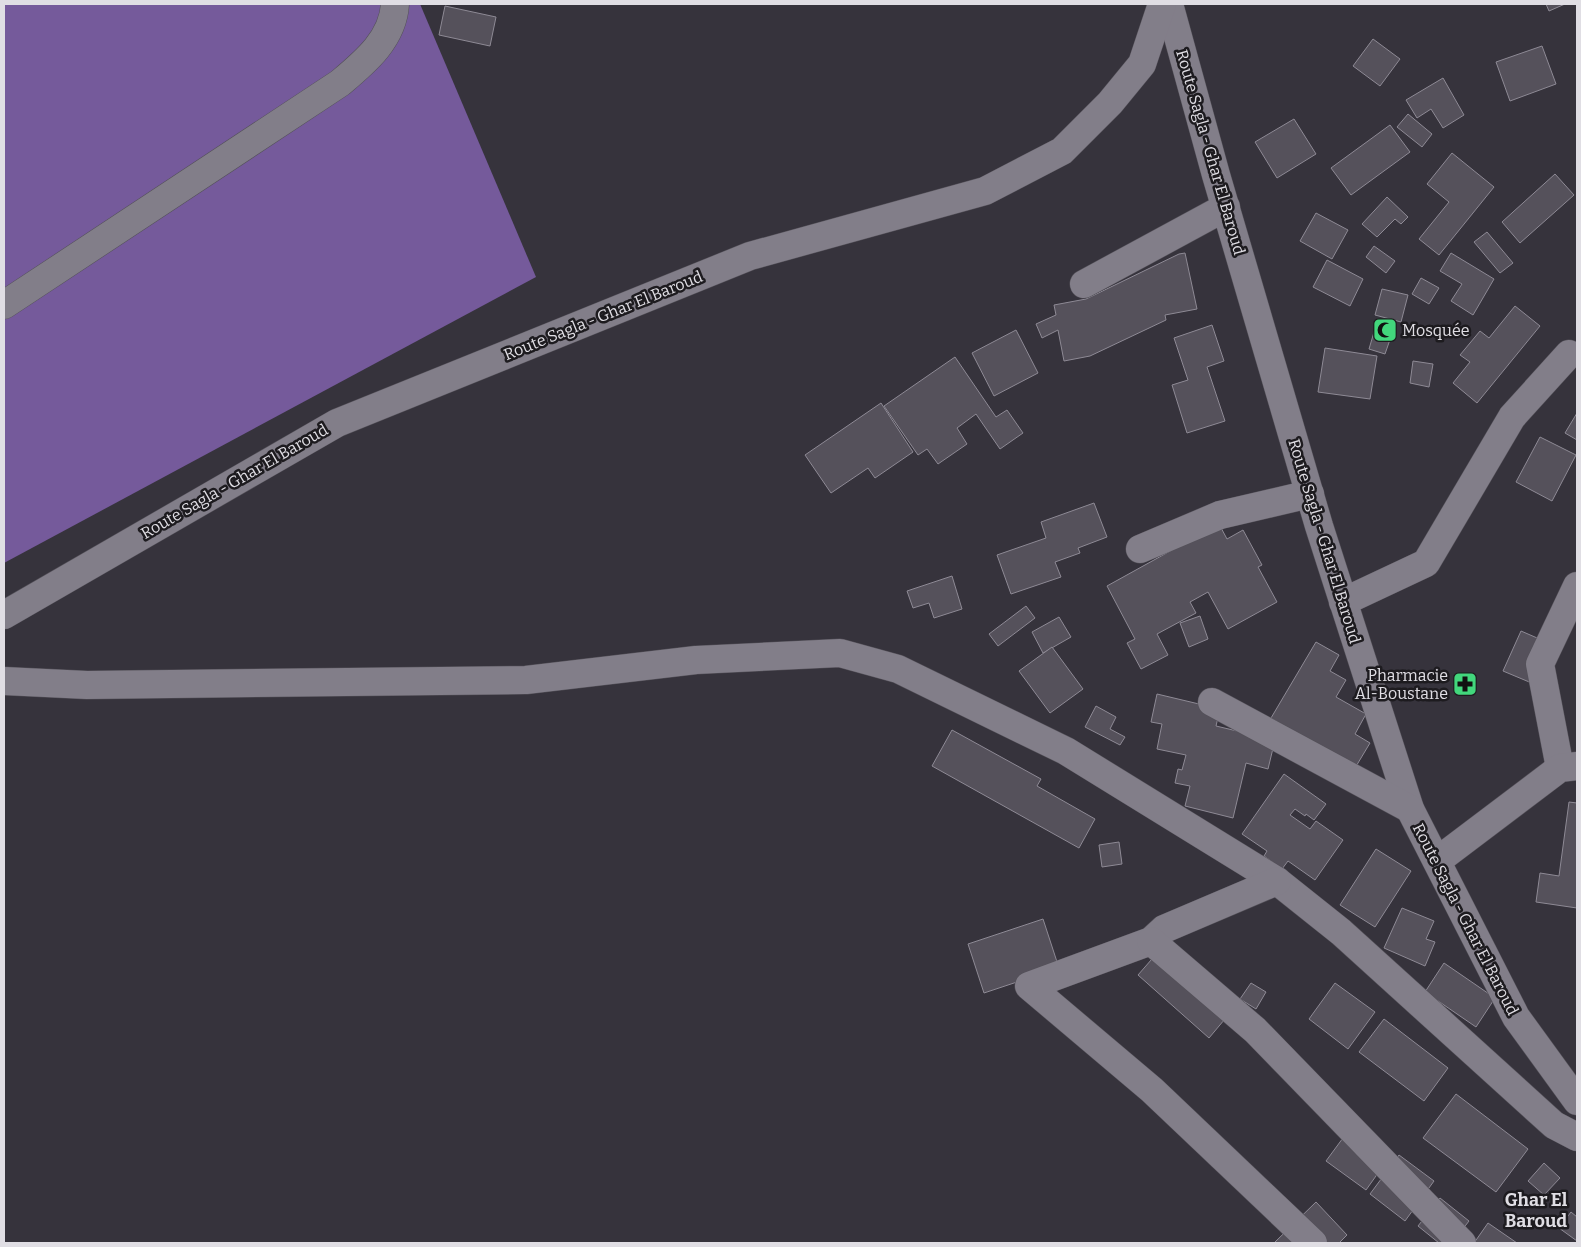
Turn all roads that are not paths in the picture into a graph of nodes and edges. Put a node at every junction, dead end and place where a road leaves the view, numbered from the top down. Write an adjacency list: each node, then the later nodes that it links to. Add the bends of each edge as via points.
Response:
1 (396, 4): 6 (street, via 395,17 381,43 340,83)
2 (1162, 4): 12 (street, Route Sagla - Ghar El Baroud, via 1142,64 1110,103 1062,152 985,191 750,256 337,422)
3 (1169, 4): 4 (street, Route Sagla - Ghar El Baroud)
4 (1226, 207): 5 (street); 8 (street, Route Sagla - Ghar El Baroud)
5 (1084, 284)
6 (4, 304)
7 (1569, 354): 11 (street, via 1512,417 1426,564)
8 (1310, 494): 9 (street, via 1220,515); 11 (street, Route Sagla - Ghar El Baroud)
9 (1140, 549)
10 (1577, 586): 15 (street, via 1540,664)
11 (1343, 602): 16 (street, Route Sagla - Ghar El Baroud)
12 (4, 615)
13 (4, 681): 18 (street, via 87,685 526,680 696,660 840,653 898,670 1066,751)
14 (1212, 702): 16 (street)
15 (1569, 767): 17 (street)
16 (1410, 809): 17 (street, Route Sagla - Ghar El Baroud)
17 (1437, 861): 20 (street, Route Sagla - Ghar El Baroud, via 1516,1017)
18 (1277, 881): 19 (street, via 1164,929); 21 (street, via 1341,932 1554,1125)
19 (1151, 941): 22 (street, via 1029,986 1152,1090); 23 (street, via 1255,1030)
20 (1577, 1101)
21 (1577, 1137)
22 (1313, 1243)
23 (1462, 1243)

